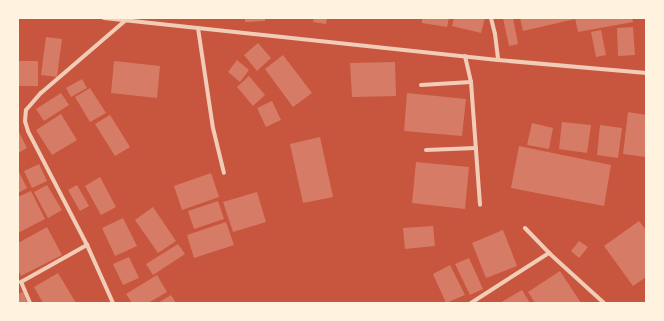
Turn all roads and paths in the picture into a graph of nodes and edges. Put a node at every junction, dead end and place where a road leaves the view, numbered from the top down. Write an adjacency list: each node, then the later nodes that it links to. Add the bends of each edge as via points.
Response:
1 (104, 18): 3 (street)
2 (491, 18): 6 (street)
3 (126, 20): 4 (street); 15 (street, via 41,93 26,110 25,121 28,131)
4 (198, 28): 5 (street); 12 (street, via 213,128)
5 (465, 56): 6 (street); 8 (street)
6 (498, 60): 7 (street)
7 (646, 73)
8 (471, 82): 9 (street); 10 (street)
9 (421, 84)
10 (476, 148): 11 (street); 13 (street)
11 (426, 150)
12 (224, 174)
13 (480, 205)
14 (525, 228): 16 (street)
15 (87, 245): 17 (street); 19 (street)
16 (549, 253): 20 (street); 21 (street)
17 (20, 282): 18 (street)
18 (30, 303)
19 (113, 303)
20 (471, 303)
21 (604, 303)

